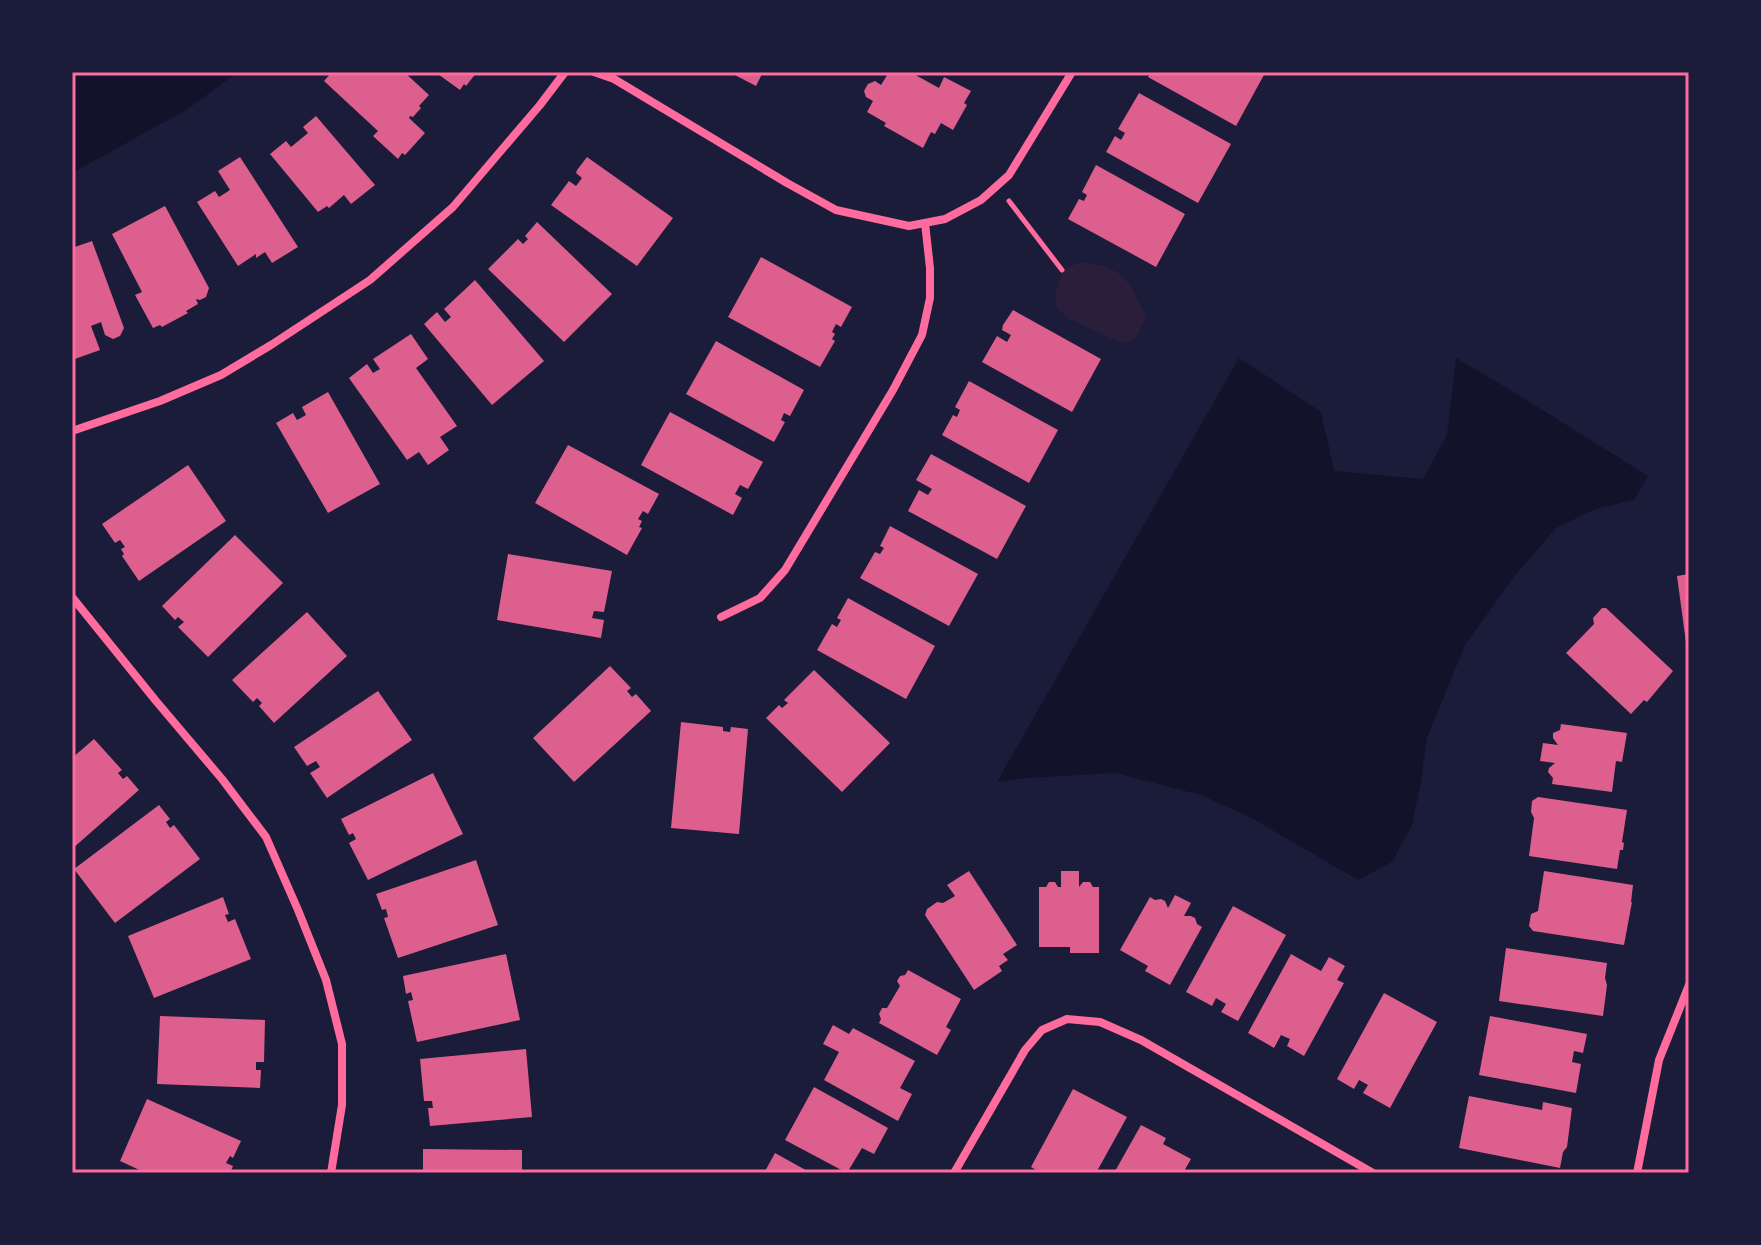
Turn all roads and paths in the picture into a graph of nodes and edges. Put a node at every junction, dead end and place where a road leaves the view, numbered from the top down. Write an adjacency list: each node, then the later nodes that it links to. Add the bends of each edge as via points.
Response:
1 (565, 72): 7 (street, via 453,207 370,280 221,375)
2 (594, 72): 5 (street, via 836,210 909,226)
3 (1072, 72): 4 (street)
4 (997, 186): 5 (street, via 945,219); 6 (path)
5 (925, 223): 9 (street, via 930,298 922,335 785,570 760,598)
6 (1062, 270)
7 (72, 431)
8 (72, 597): 11 (street, via 266,837 326,980 342,1044 342,1105)
9 (721, 617)
10 (1689, 985): 14 (street, via 1659,1060)
11 (331, 1173)
12 (954, 1173): 13 (street, via 1025,1050 1042,1030 1067,1019 1100,1022 1141,1040)
13 (1373, 1173)
14 (1637, 1173)

